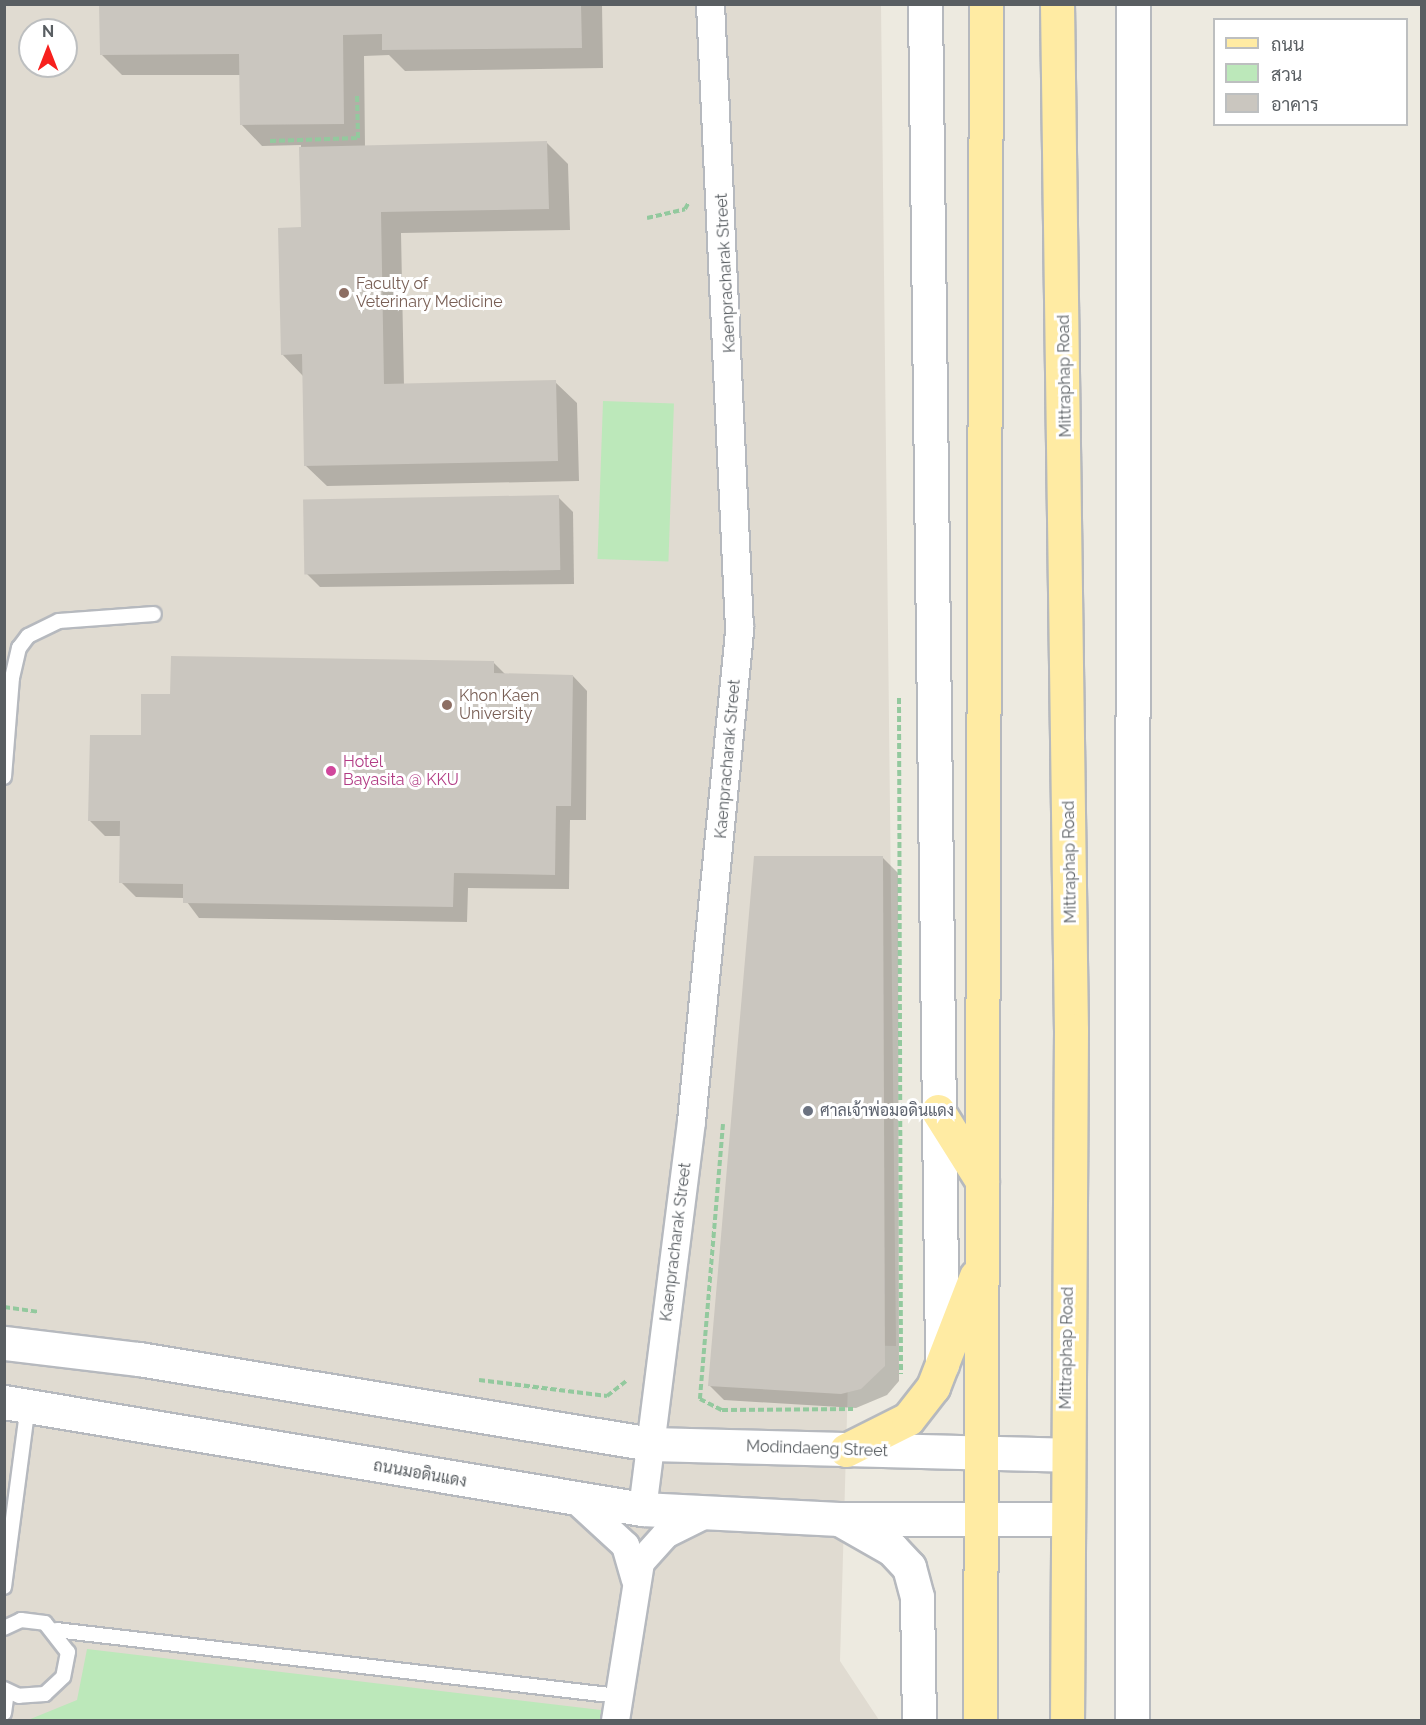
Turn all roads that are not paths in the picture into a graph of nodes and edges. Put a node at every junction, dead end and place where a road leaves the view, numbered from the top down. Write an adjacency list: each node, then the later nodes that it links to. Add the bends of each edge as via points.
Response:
1 (710, 4): 14 (street, Kaenpracharak Street, via 740,628 691,1121)
2 (925, 4): 8 (main road)
3 (986, 4): 9 (main road)
4 (1057, 4): 17 (main road, Mittraphap Road, via 1071,1030)
5 (1133, 4): 34 (main road)
6 (154, 614): 7 (lane, via 59,621 28,636 19,648 12,678)
7 (4, 777)
8 (939, 1111): 9 (main road); 12 (main road)
9 (982, 1181): 10 (main road)
10 (982, 1259): 12 (main road); 16 (main road)
11 (4, 1343): 14 (main road, via 139,1359)
12 (942, 1364): 15 (main road, via 933,1387 908,1419)
13 (16, 1404): 18 (main road, ถนนมอดินแดง); 25 (lane)
14 (651, 1444): 15 (main road, Modindaeng Street); 19 (street, Kaenpracharak Street)
15 (846, 1450): 16 (main road, Modindaeng Street)
16 (983, 1455): 17 (main road, Modindaeng Street); 23 (main road)
17 (1066, 1455): 22 (main road, Mittraphap Road)
18 (575, 1499): 19 (main road, ถนนมอดินแดง); 24 (street, via 625,1545)
19 (642, 1509): 20 (main road, ถนนมอดินแดง)
20 (709, 1512): 21 (main road, ถนนมอดินแดง); 24 (street, via 654,1543)
21 (838, 1519): 23 (main road, ถนนมอดินแดง); 31 (main road, via 892,1549 909,1568 917,1597)
22 (1068, 1519): 23 (main road, ถนนมอดินแดง); 33 (main road, Mittraphap Road)
23 (983, 1520): 32 (main road)
24 (635, 1579): 29 (street)
25 (4, 1587)
26 (4, 1628): 27 (lane, via 33,1619)
27 (56, 1630): 28 (lane, via 68,1652 55,1687 32,1697); 29 (lane)
28 (6, 1690): 30 (lane)
29 (616, 1708)
30 (4, 1713)
31 (919, 1720)
32 (980, 1720)
33 (1067, 1720)
34 (1132, 1720)

